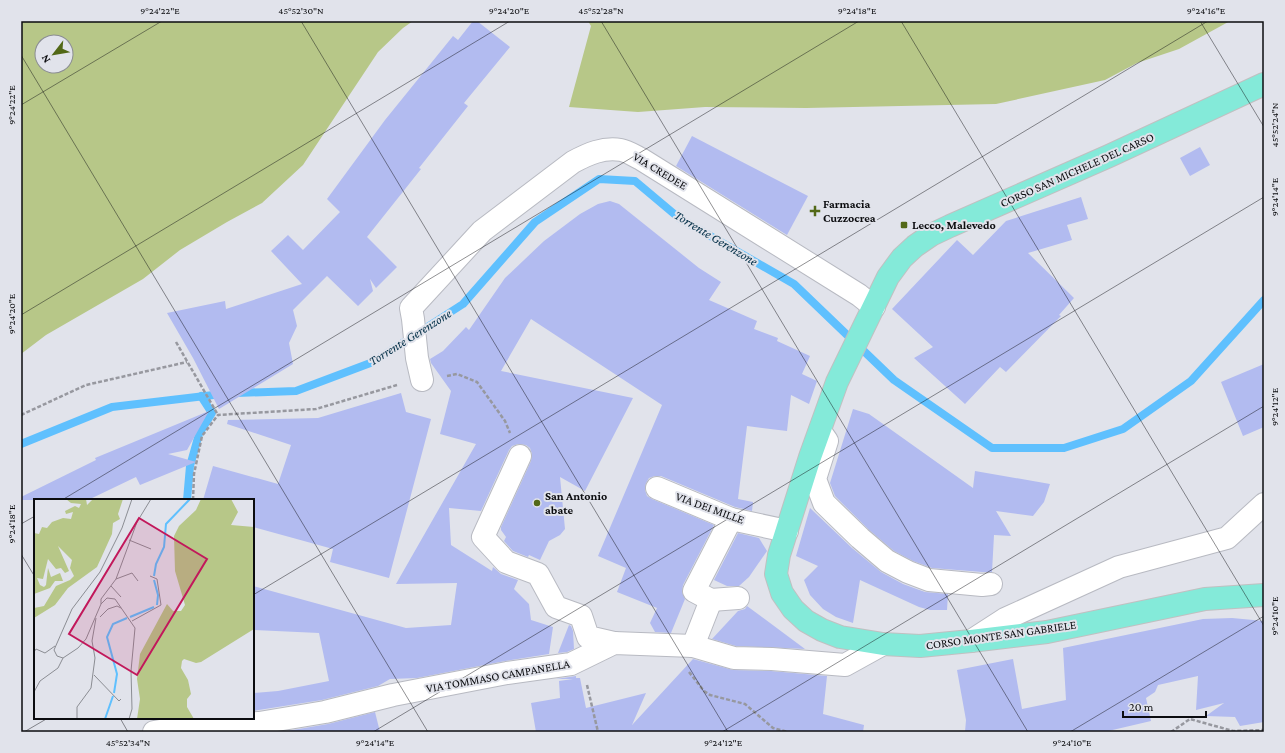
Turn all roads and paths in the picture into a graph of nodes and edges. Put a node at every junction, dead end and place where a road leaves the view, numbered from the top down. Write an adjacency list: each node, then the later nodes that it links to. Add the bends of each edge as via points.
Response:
1 (1264, 84): 2 (main road, CORSO SAN MICHELE DEL CARSO, via 931,236 902,258 888,277)
2 (874, 307): 5 (street, VIA CREDEE, via 859,295 641,159 622,150 604,150 589,153 573,162 482,232 411,308); 6 (main road, CORSO SAN MICHELE DEL CARSO)
3 (176, 342): 4 (path)
4 (187, 362): 7 (path, via 86,385); 8 (path)
5 (422, 380): 8 (path, via 396,385 316,409); 10 (path, via 457,374 477,382 505,421)
6 (837, 382): 9 (main road, CORSO MONTE SAN GABRIELE)
7 (21, 415)
8 (218, 415): 12 (path, via 202,436 194,474)
9 (820, 431): 15 (main road, CORSO MONTE SAN GABRIELE); 16 (street, via 827,441 815,479 824,503 860,538 887,561 929,580)
10 (520, 456): 21 (street, via 483,537 506,562 538,574 556,607 581,616 588,637)
11 (657, 488): 14 (street, VIA DEI MILLE)
12 (193, 499)
13 (1264, 504): 20 (street, via 1226,538 1119,567 1005,619)
14 (731, 519): 15 (street, VIA DEI MILLE); 19 (street, via 694,591)
15 (787, 531): 22 (main road, CORSO MONTE SAN GABRIELE, via 776,574 782,593 793,609 822,630 840,637)
16 (991, 584)
17 (1264, 595): 20 (main road, CORSO MONTE SAN GABRIELE, via 1205,599 1047,632)
18 (738, 598): 19 (street)
19 (711, 600): 24 (street)
20 (971, 641): 22 (main road, CORSO MONTE SAN GABRIELE, via 920,646)
21 (614, 643): 23 (street, VIA TOMMASO CAMPANELLA); 25 (street, VIA TOMMASO CAMPANELLA)
22 (883, 644): 24 (street, VIA TOMMASO CAMPANELLA, via 845,665 734,658)
23 (667, 645): 24 (street, VIA TOMMASO CAMPANELLA); 30 (path, via 710,696 745,704 773,728)
24 (693, 646)
25 (570, 664): 26 (street, VIA TOMMASO CAMPANELLA, via 507,673 325,712 259,723); 29 (path, via 588,686)
26 (226, 722): 28 (street, VIA TOMMASO CAMPANELLA)
27 (1264, 730): 31 (path, via 1233,731 1190,719)
28 (154, 732)
29 (598, 732)
30 (788, 732)
31 (1172, 732)

